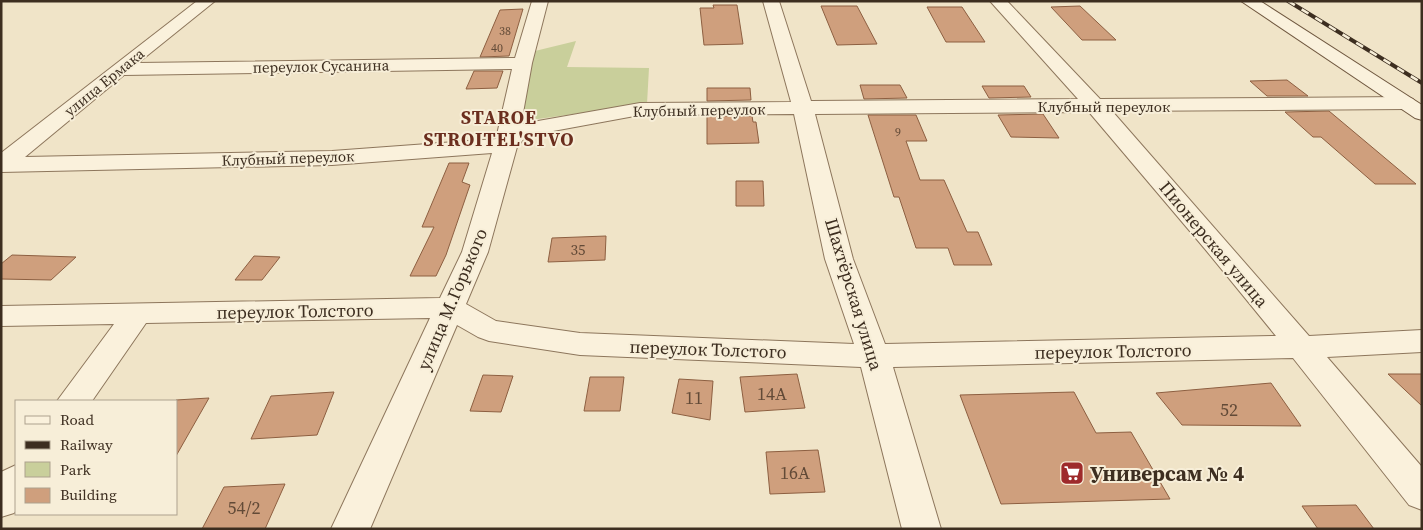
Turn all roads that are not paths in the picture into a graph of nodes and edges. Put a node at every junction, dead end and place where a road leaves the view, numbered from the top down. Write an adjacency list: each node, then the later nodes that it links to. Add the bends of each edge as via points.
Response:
1 (208, 1): 7 (street, улица Ермака)
2 (540, 1): 6 (street, улица М.Горького)
3 (772, 1): 9 (street, Шахтёрская улица)
4 (998, 1): 8 (street, Пионерская улица)
5 (1249, 1): 10 (street)
6 (523, 63): 7 (street, переулок Сусанина); 11 (street, улица М.Горького)
7 (119, 69): 12 (street, улица Ермака)
8 (1094, 106): 9 (street, Клубный переулок); 10 (street, Клубный переулок); 17 (street, Пионерская улица)
9 (804, 108): 11 (street, Клубный переулок, via 640,110 519,131); 18 (street, Шахтёрская улица, via 839,259)
10 (1414, 109)
11 (506, 145): 12 (street, Клубный переулок, via 332,158); 13 (street, улица М.Горького, via 475,252)
12 (2, 164)
13 (452, 308): 14 (street, переулок Толстого); 18 (street, переулок Толстого, via 489,330 580,344); 23 (street, улица М.Горького)
14 (138, 313): 15 (street, переулок Толстого); 19 (street)
15 (1, 316)
16 (1422, 341): 17 (street, переулок Толстого)
17 (1300, 347): 18 (street, переулок Толстого); 21 (street, Пионерская улица)
18 (874, 356): 24 (street, Шахтёрская улица)
19 (75, 400)
20 (15, 482): 22 (street)
21 (1422, 494)
22 (1, 501)
23 (350, 529)
24 (922, 529)

